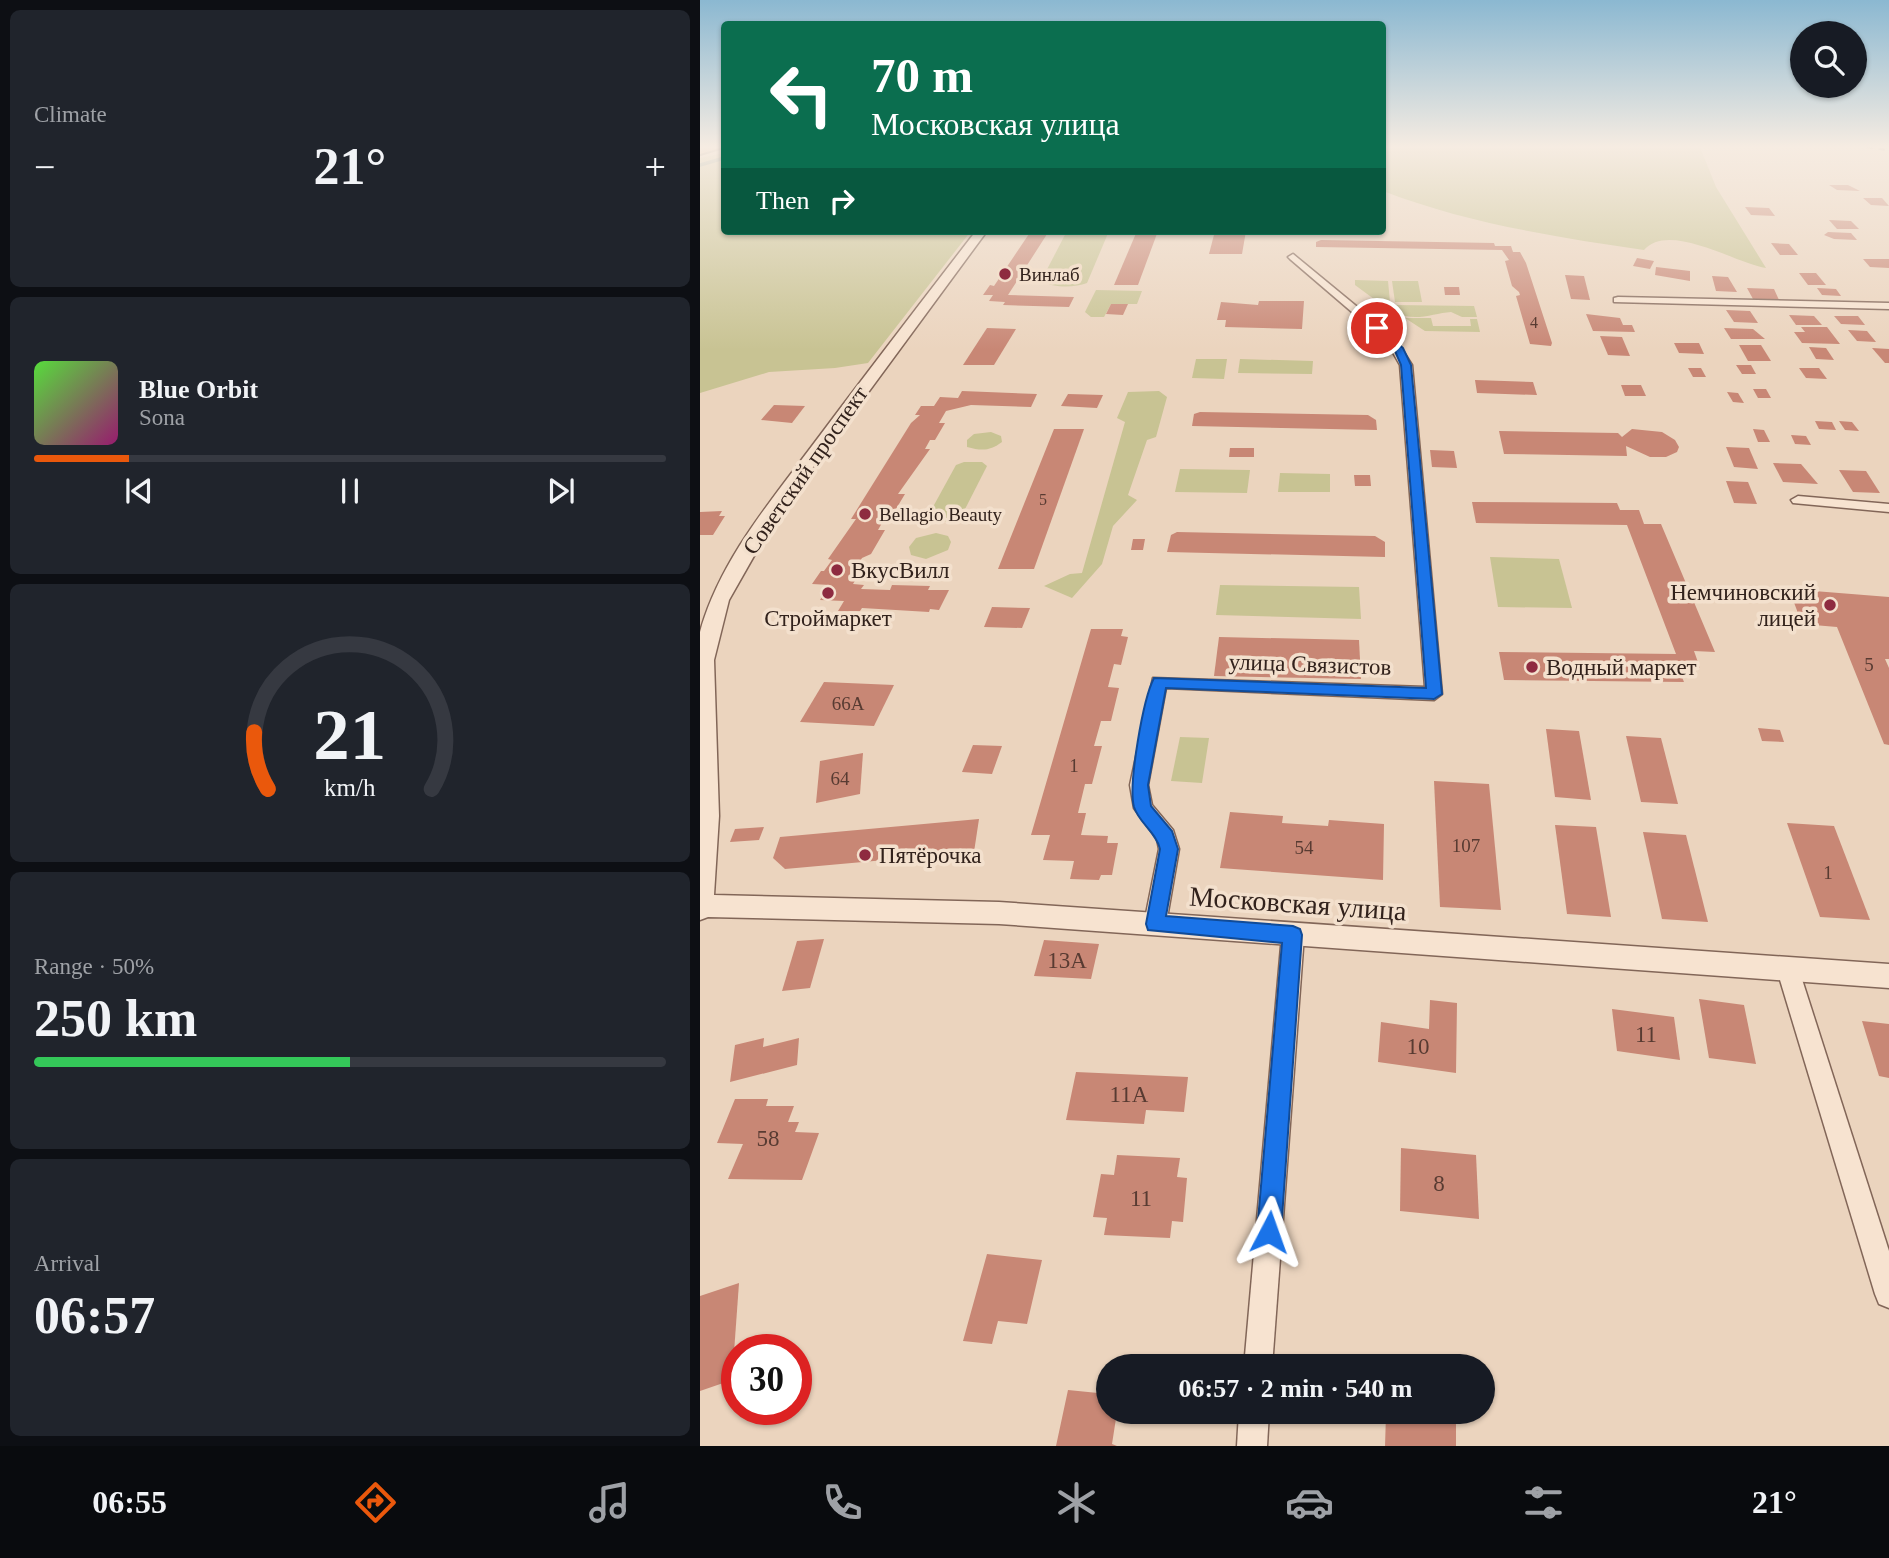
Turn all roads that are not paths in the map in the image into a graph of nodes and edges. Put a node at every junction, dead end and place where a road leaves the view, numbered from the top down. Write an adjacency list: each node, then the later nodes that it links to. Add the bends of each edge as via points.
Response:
1 (979, 235): 7 (street, Советский проспект, via 769,515 726,592 704,659 702,723 708,826)
2 (1293, 257): 8 (street, улица Связистов, via 1391,340 1406,365 1434,694 1159,682 1139,785 1143,808 1166,836 1169,849)
3 (1618, 300): 4 (street)
4 (1889, 306)
5 (1798, 500): 6 (street)
6 (1889, 508)
7 (700, 908): 8 (street, Московская улица, via 934,910)
8 (1155, 924): 9 (street, Московская улица)
9 (1293, 935): 10 (street, Московская улица); 13 (street)
10 (1788, 970): 11 (street, Московская улица); 12 (street)
11 (1889, 976)
12 (1889, 1294)
13 (1259, 1354)
14 (1253, 1424): 15 (street)
15 (1252, 1446)

